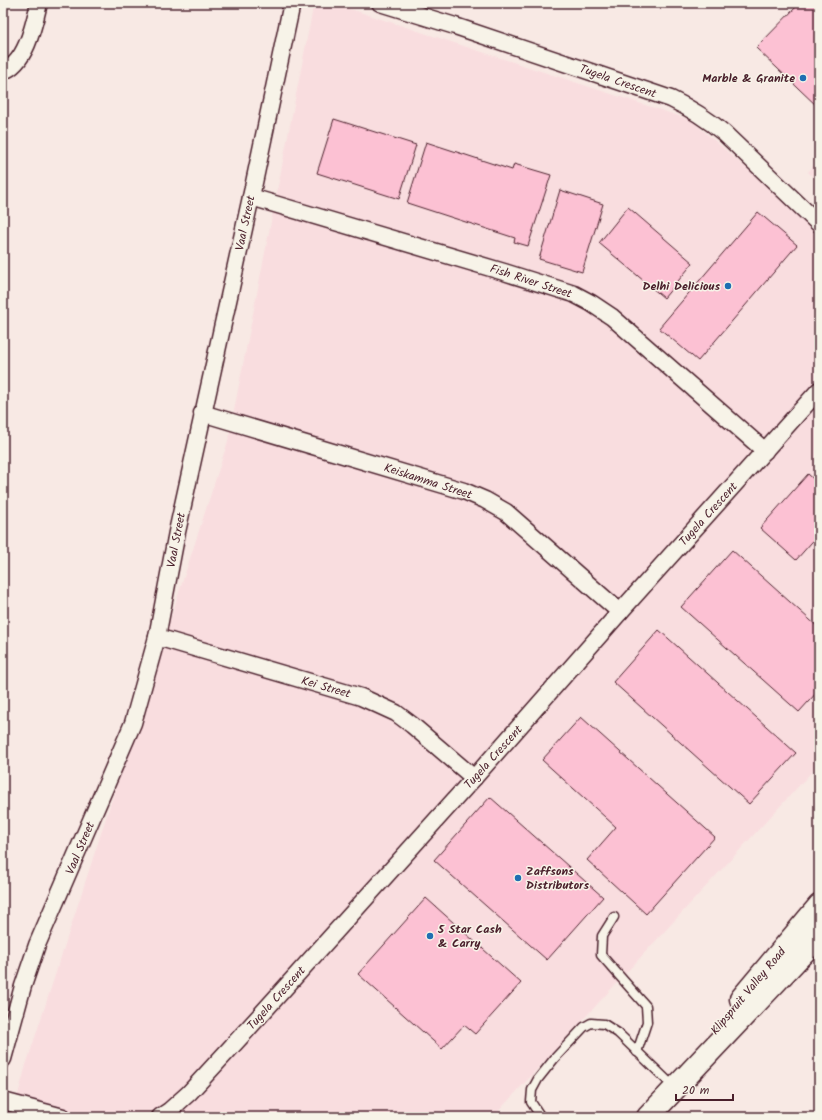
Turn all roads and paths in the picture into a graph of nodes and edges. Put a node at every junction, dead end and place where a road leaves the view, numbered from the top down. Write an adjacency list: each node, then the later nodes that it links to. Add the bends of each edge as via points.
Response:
1 (39, 3): 4 (street, via 23,54 9,69)
2 (292, 3): 5 (street, Vaal Street)
3 (380, 3): 6 (street, Tugela Crescent, via 664,97 694,110 724,133)
4 (3, 71)
5 (251, 197): 8 (street, Vaal Street); 9 (street, Fish River Street, via 504,272 574,294 591,302 612,317)
6 (819, 224)
7 (819, 390): 9 (street, Tugela Crescent)
8 (202, 413): 10 (street, Keiskamma Street, via 464,491 485,500 506,512); 11 (street, Vaal Street)
9 (765, 451): 10 (street, Tugela Crescent)
10 (620, 612): 12 (street, Tugela Crescent)
11 (157, 637): 12 (street, Kei Street, via 378,704 412,725); 17 (street, Vaal Street, via 133,723 37,945)
12 (474, 778): 21 (street, Tugela Crescent, via 246,1032 189,1093)
13 (819, 906): 18 (main road, Klipspruit Valley Road, via 699,1050)
14 (614, 917): 16 (lane, via 602,936 601,955 646,1006 647,1022)
15 (819, 936): 18 (main road, Klipspruit Valley Road)
16 (637, 1052): 18 (lane); 22 (lane, via 618,1032 604,1024 591,1023 584,1027 554,1059 532,1090 530,1102)
17 (3, 1059)
18 (679, 1085): 23 (main road, Klipspruit Valley Road)
19 (3, 1101): 20 (street)
20 (62, 1117)
21 (160, 1117)
22 (541, 1117)
23 (648, 1117)

